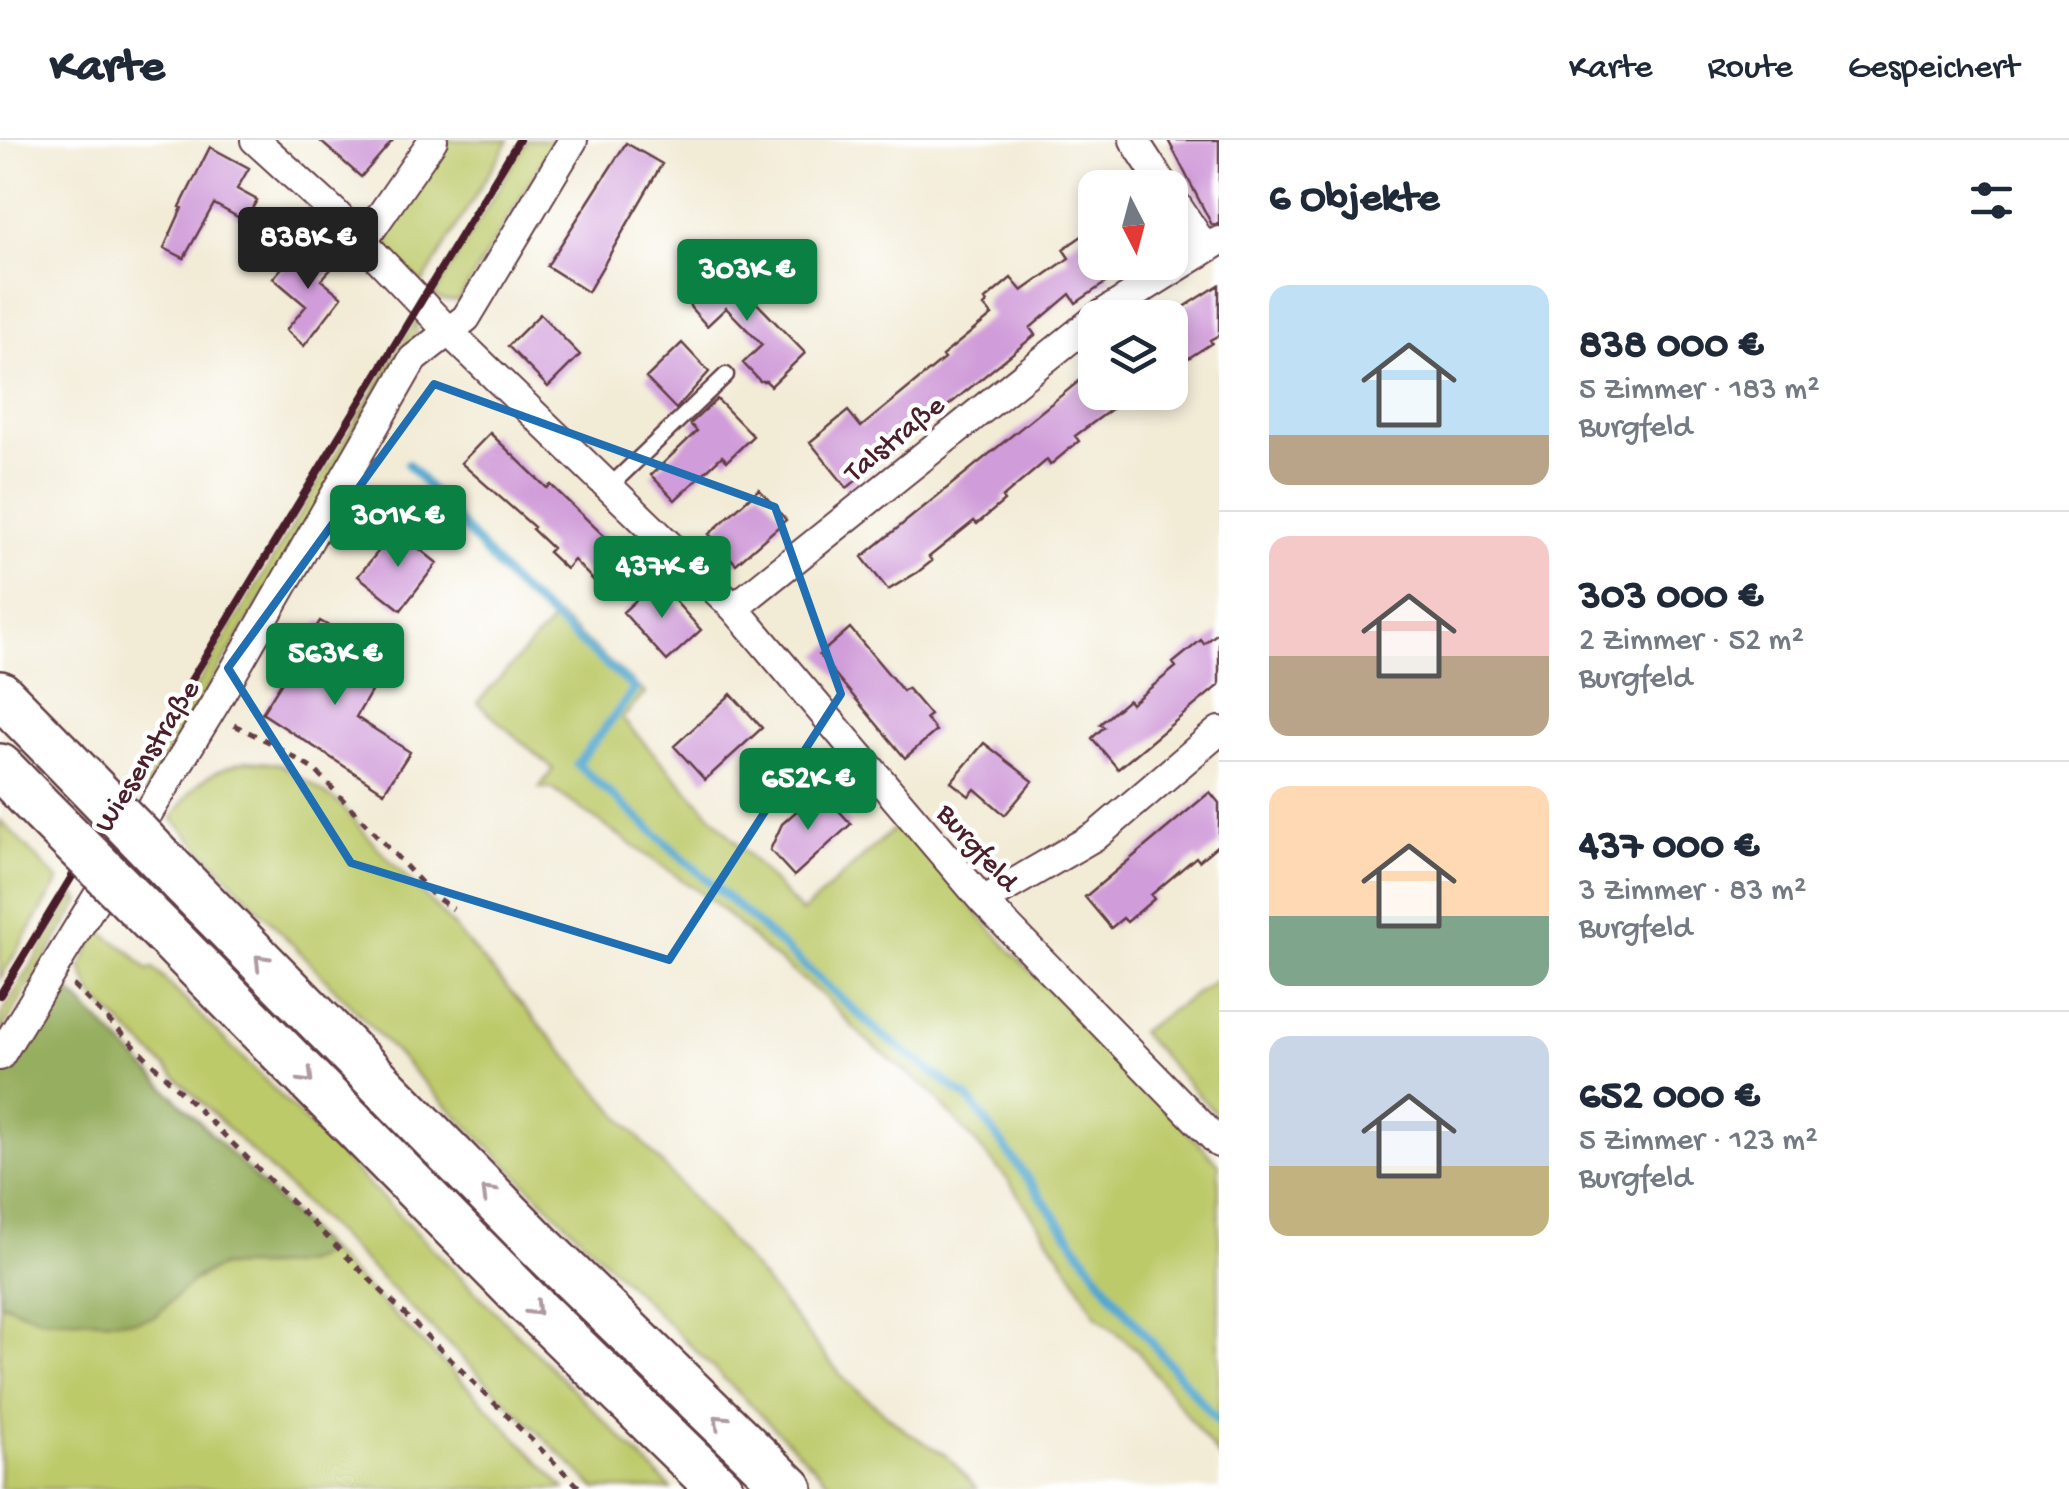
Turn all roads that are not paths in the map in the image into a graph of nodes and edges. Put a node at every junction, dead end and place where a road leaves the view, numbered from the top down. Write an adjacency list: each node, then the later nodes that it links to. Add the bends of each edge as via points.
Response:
1 (255, 140): 7 (street, Burgfeld)
2 (433, 140): 7 (street)
3 (573, 140): 10 (street, Wiesenstraße, via 466,318)
4 (1134, 140): 5 (street)
5 (1153, 170)
6 (1188, 216): 8 (street)
7 (362, 244): 10 (street, Burgfeld)
8 (1212, 245): 9 (street, Talstraße)
9 (1125, 300)
10 (448, 332): 13 (street, Burgfeld); 19 (street, Wiesenstraße, via 413,359)
11 (1078, 332): 14 (street, Talstraße)
12 (726, 375): 13 (lane)
13 (610, 486): 14 (street, Burgfeld)
14 (734, 608): 18 (street, Burgfeld)
15 (0, 694): 22 (highway, one-way to 15, bridge, via 516,1222)
16 (1219, 731): 18 (street, via 1097,835)
17 (0, 766): 21 (highway, one-way to 21, bridge)
18 (983, 901): 20 (street, Burgfeld)
19 (0, 1056)
20 (1219, 1143)
21 (720, 1489)
22 (790, 1489)

